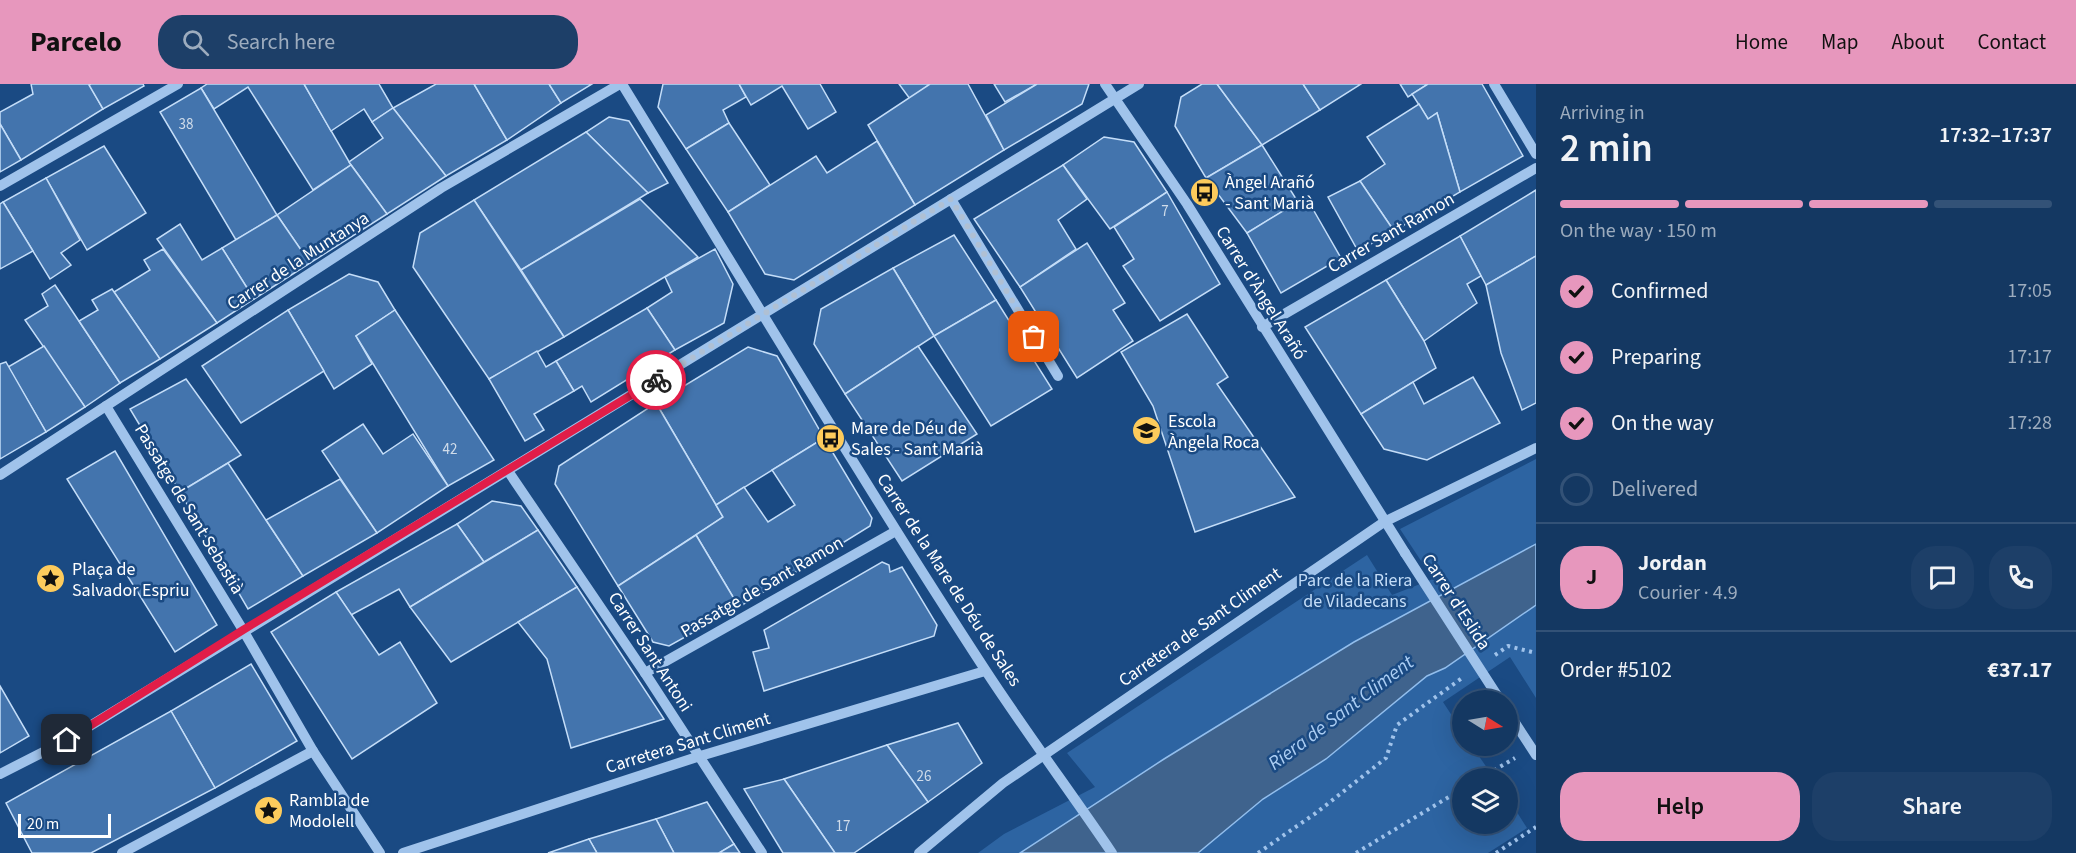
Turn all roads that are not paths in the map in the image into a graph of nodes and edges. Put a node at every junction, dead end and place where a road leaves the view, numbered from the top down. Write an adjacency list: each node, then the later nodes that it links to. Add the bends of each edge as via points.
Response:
1 (177, 84): 9 (street)
2 (621, 84): 11 (street, Carrer de la Mare de Déu de Sales); 14 (street, Carrer de la Muntanya, via 441,188)
3 (1105, 84): 6 (street, Carrer d'Àngel Arañó)
4 (1138, 84): 6 (street)
5 (1494, 84): 7 (street)
6 (1114, 98): 10 (street); 12 (street, Carrer d'Àngel Arañó, via 1187,204)
7 (1536, 154)
8 (1536, 168): 12 (street, Carrer Sant Ramon)
9 (0, 186)
10 (951, 199): 11 (street); 13 (street)
11 (764, 313): 16 (street); 19 (street, Carrer de la Mare de Déu de Sales)
12 (1263, 327): 18 (street, Carrer d'Àngel Arañó)
13 (1058, 376)
14 (106, 406): 17 (street, Carrer de la Muntanya); 20 (street, Passatge de Sant Sebastià)
15 (1536, 448): 18 (street, Carretera de Sant Climent)
16 (508, 471): 20 (street); 22 (street, Carrer Sant Antoni)
17 (0, 475)
18 (1384, 522): 23 (street, Carrer d'Eslida, bridge); 27 (street, Carretera de Sant Climent)
19 (896, 531): 21 (street, Carrer de la Mare de Déu de Sales); 22 (street, Passatge de Sant Ramon)
20 (243, 630): 26 (street, Passatge de Sant Sebastià); 29 (street, via 67,740)
21 (985, 670): 27 (street, Carrer de la Mare de Déu de Sales); 28 (street, Carretera Sant Climent)
22 (645, 673): 28 (street, Carrer Sant Antoni)
23 (1494, 690)
24 (1518, 728): 25 (street)
25 (1531, 748)
26 (313, 752): 30 (street); 31 (street)
27 (1045, 753): 34 (street, Carretera de Sant Climent); 35 (street, Carrer de la Mare de Déu de Sales)
28 (697, 757): 32 (street, Carretera Sant Climent); 33 (street, Carrer Sant Antoni)
29 (0, 774)
30 (122, 853)
31 (380, 853)
32 (403, 853)
33 (762, 853)
34 (919, 853)
35 (1112, 853)

